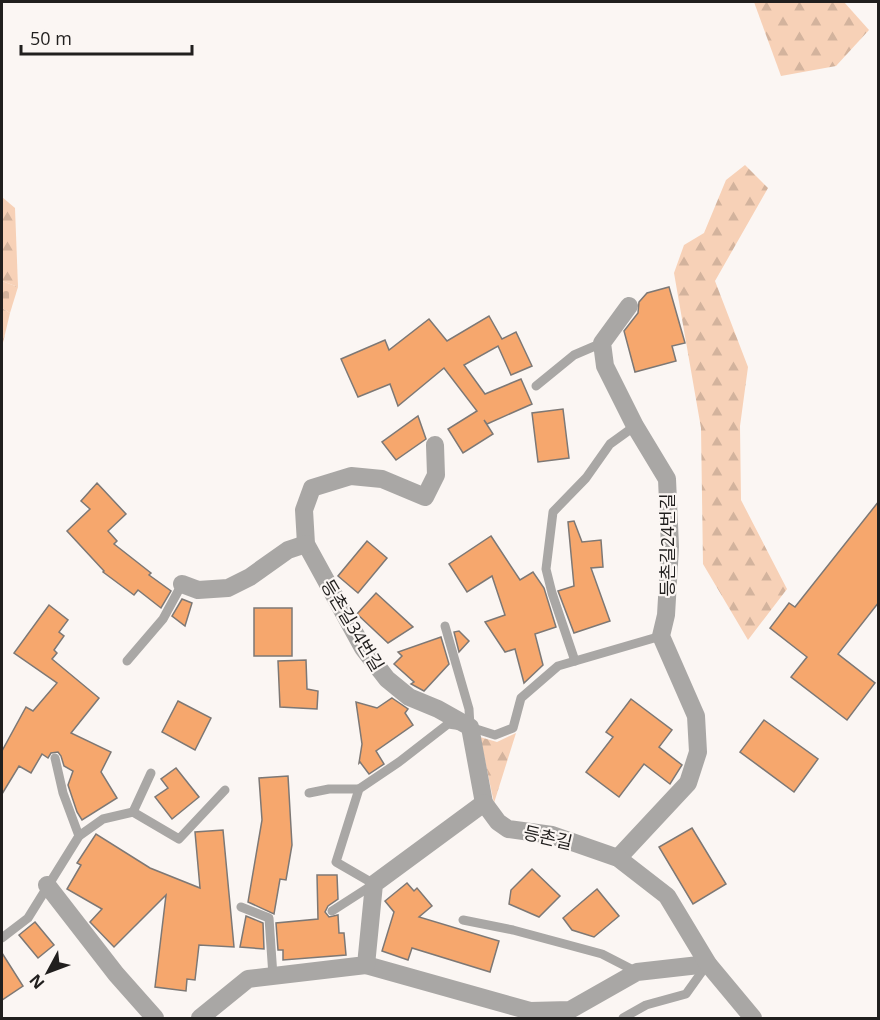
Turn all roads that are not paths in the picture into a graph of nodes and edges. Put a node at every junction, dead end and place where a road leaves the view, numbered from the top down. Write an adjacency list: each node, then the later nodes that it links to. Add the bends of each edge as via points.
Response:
1 (629, 306): 2 (street)
2 (602, 343): 3 (lane, via 574,355); 4 (street, 등촌길24번길, via 604,366)
3 (536, 386)
4 (634, 426): 9 (street, 등촌길24번길, via 667,479 670,547); 11 (lane, via 610,444 586,478 553,512 546,569)
5 (435, 445): 6 (street, 등촌길34번길, via 436,475 425,497 382,479 351,476 312,488 304,510)
6 (306, 544): 7 (street, via 288,549 228,588 198,590); 12 (street, 등촌길34번길, via 363,648 387,679 409,697)
7 (182, 584): 10 (lane, via 163,619)
8 (445, 626): 12 (lane, via 469,709)
9 (662, 636): 11 (lane); 21 (street, via 696,716 698,752 688,783)
10 (127, 661)
11 (575, 661): 12 (lane, via 558,666 521,698 513,728 495,735)
12 (470, 727): 15 (lane, via 448,724); 18 (street)
13 (55, 758): 20 (lane, via 63,793)
14 (151, 773): 19 (lane)
15 (359, 789): 17 (lane); 22 (lane, via 336,862)
16 (225, 790): 19 (lane, via 179,839)
17 (309, 793)
18 (484, 803): 21 (street, 등촌길, via 508,829 552,835); 22 (street)
19 (133, 812): 20 (lane, via 103,819)
20 (80, 836): 23 (lane)
21 (618, 858): 28 (street, 등촌길, via 667,896)
22 (374, 884): 25 (lane); 29 (street)
23 (47, 885): 27 (lane, via 28,918); 32 (street)
24 (241, 907): 31 (lane, via 269,918)
25 (333, 910)
26 (463, 920): 30 (lane, via 602,954)
27 (2, 938)
28 (708, 964): 30 (street); 34 (lane, via 686,994 646,1005); 35 (street, 등촌길)
29 (366, 965): 30 (street, via 530,1011 570,1010); 31 (street)
30 (637, 972)
31 (273, 976): 33 (street, via 248,978)
32 (155, 1018)
33 (200, 1018)
34 (623, 1018)
35 (753, 1018)

